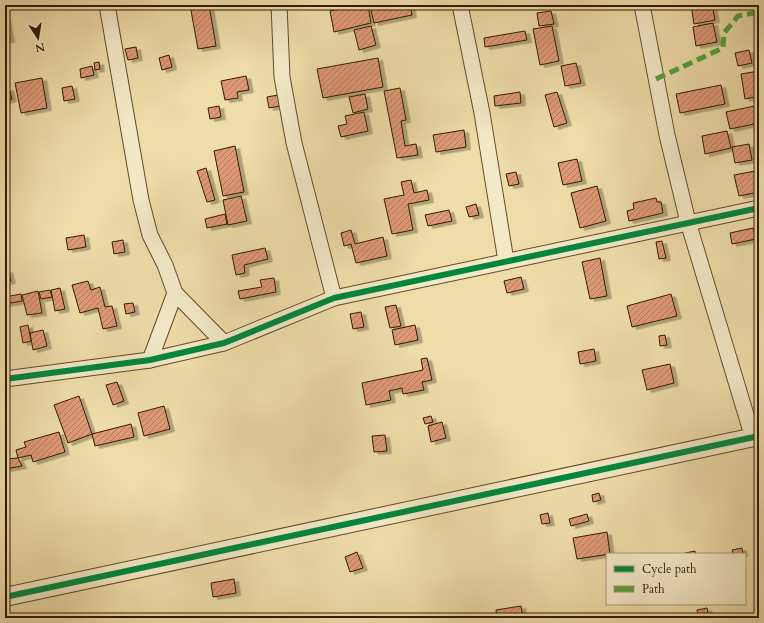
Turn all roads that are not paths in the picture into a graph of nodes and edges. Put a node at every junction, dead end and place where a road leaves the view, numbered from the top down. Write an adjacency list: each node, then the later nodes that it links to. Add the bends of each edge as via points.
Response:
1 (107, 5): 8 (street, via 141,200 150,235 165,265)
2 (279, 5): 9 (street, via 282,77 290,123)
3 (460, 5): 7 (street, via 482,114)
4 (642, 5): 6 (street, via 667,135)
5 (759, 208): 6 (street)
6 (688, 222): 7 (street); 13 (street)
7 (506, 261): 9 (street)
8 (174, 293): 10 (street); 11 (street)
9 (334, 298): 10 (street)
10 (224, 343): 11 (street)
11 (150, 360): 12 (street)
12 (5, 379)
13 (756, 437): 14 (street)
14 (5, 597)

